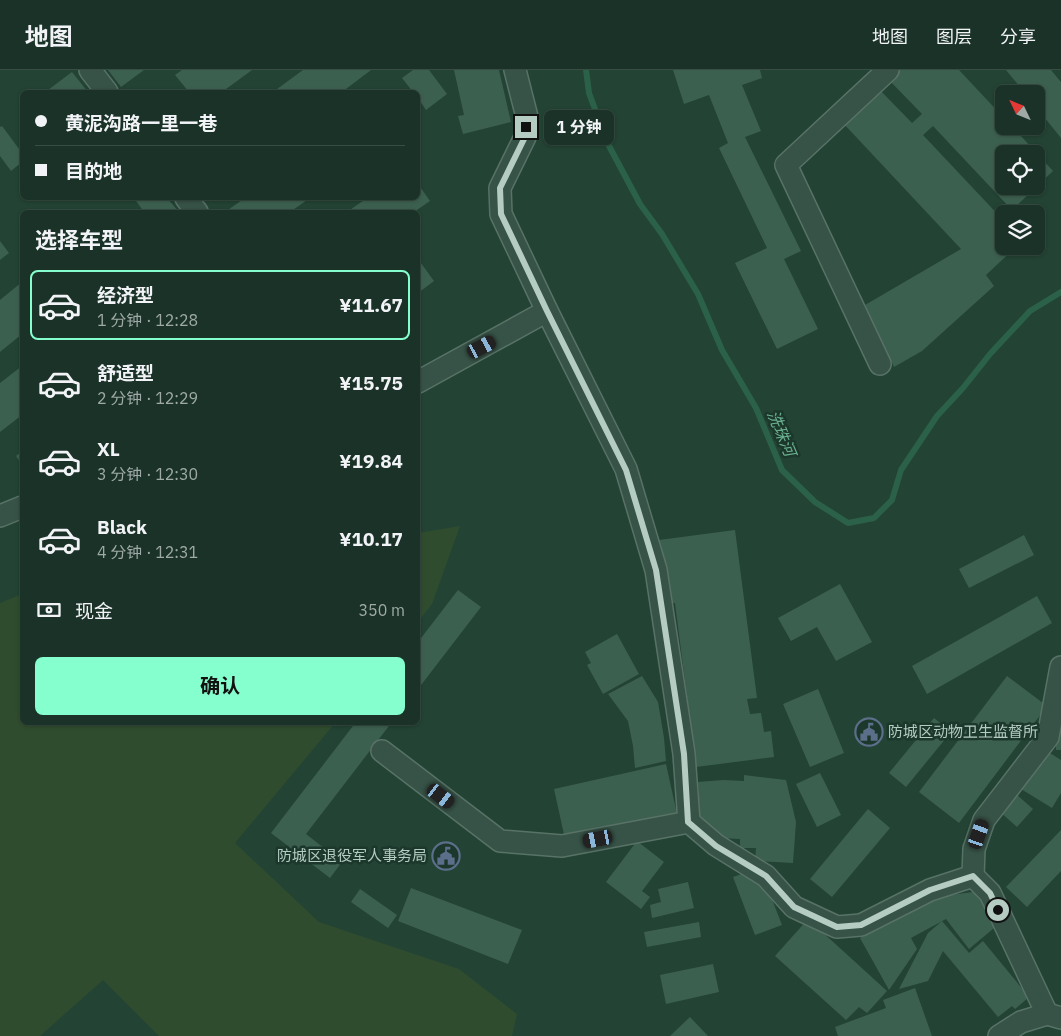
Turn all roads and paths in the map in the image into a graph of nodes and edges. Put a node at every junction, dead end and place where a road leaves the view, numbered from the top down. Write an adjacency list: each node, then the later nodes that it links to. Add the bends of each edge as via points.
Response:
1 (90, 70): 4 (street)
2 (515, 70): 7 (street, via 527,117 525,137 500,188 501,214)
3 (888, 70): 8 (street, via 786,165)
4 (105, 90)
5 (188, 200): 6 (street)
6 (195, 210)
7 (547, 311): 9 (street); 14 (street, via 626,470 656,570 684,754)
8 (880, 364)
9 (420, 381)
10 (20, 508): 11 (street)
11 (0, 516)
12 (1061, 667): 15 (street, via 1048,737 984,820 974,849)
13 (382, 751): 14 (street, via 500,841 562,846)
14 (688, 822): 15 (street, via 716,846 766,876 794,907 837,927 861,925 930,890)
15 (973, 876): 16 (street, via 990,893)
16 (1054, 1016): 17 (street, via 1021,1022)
17 (999, 1036)

